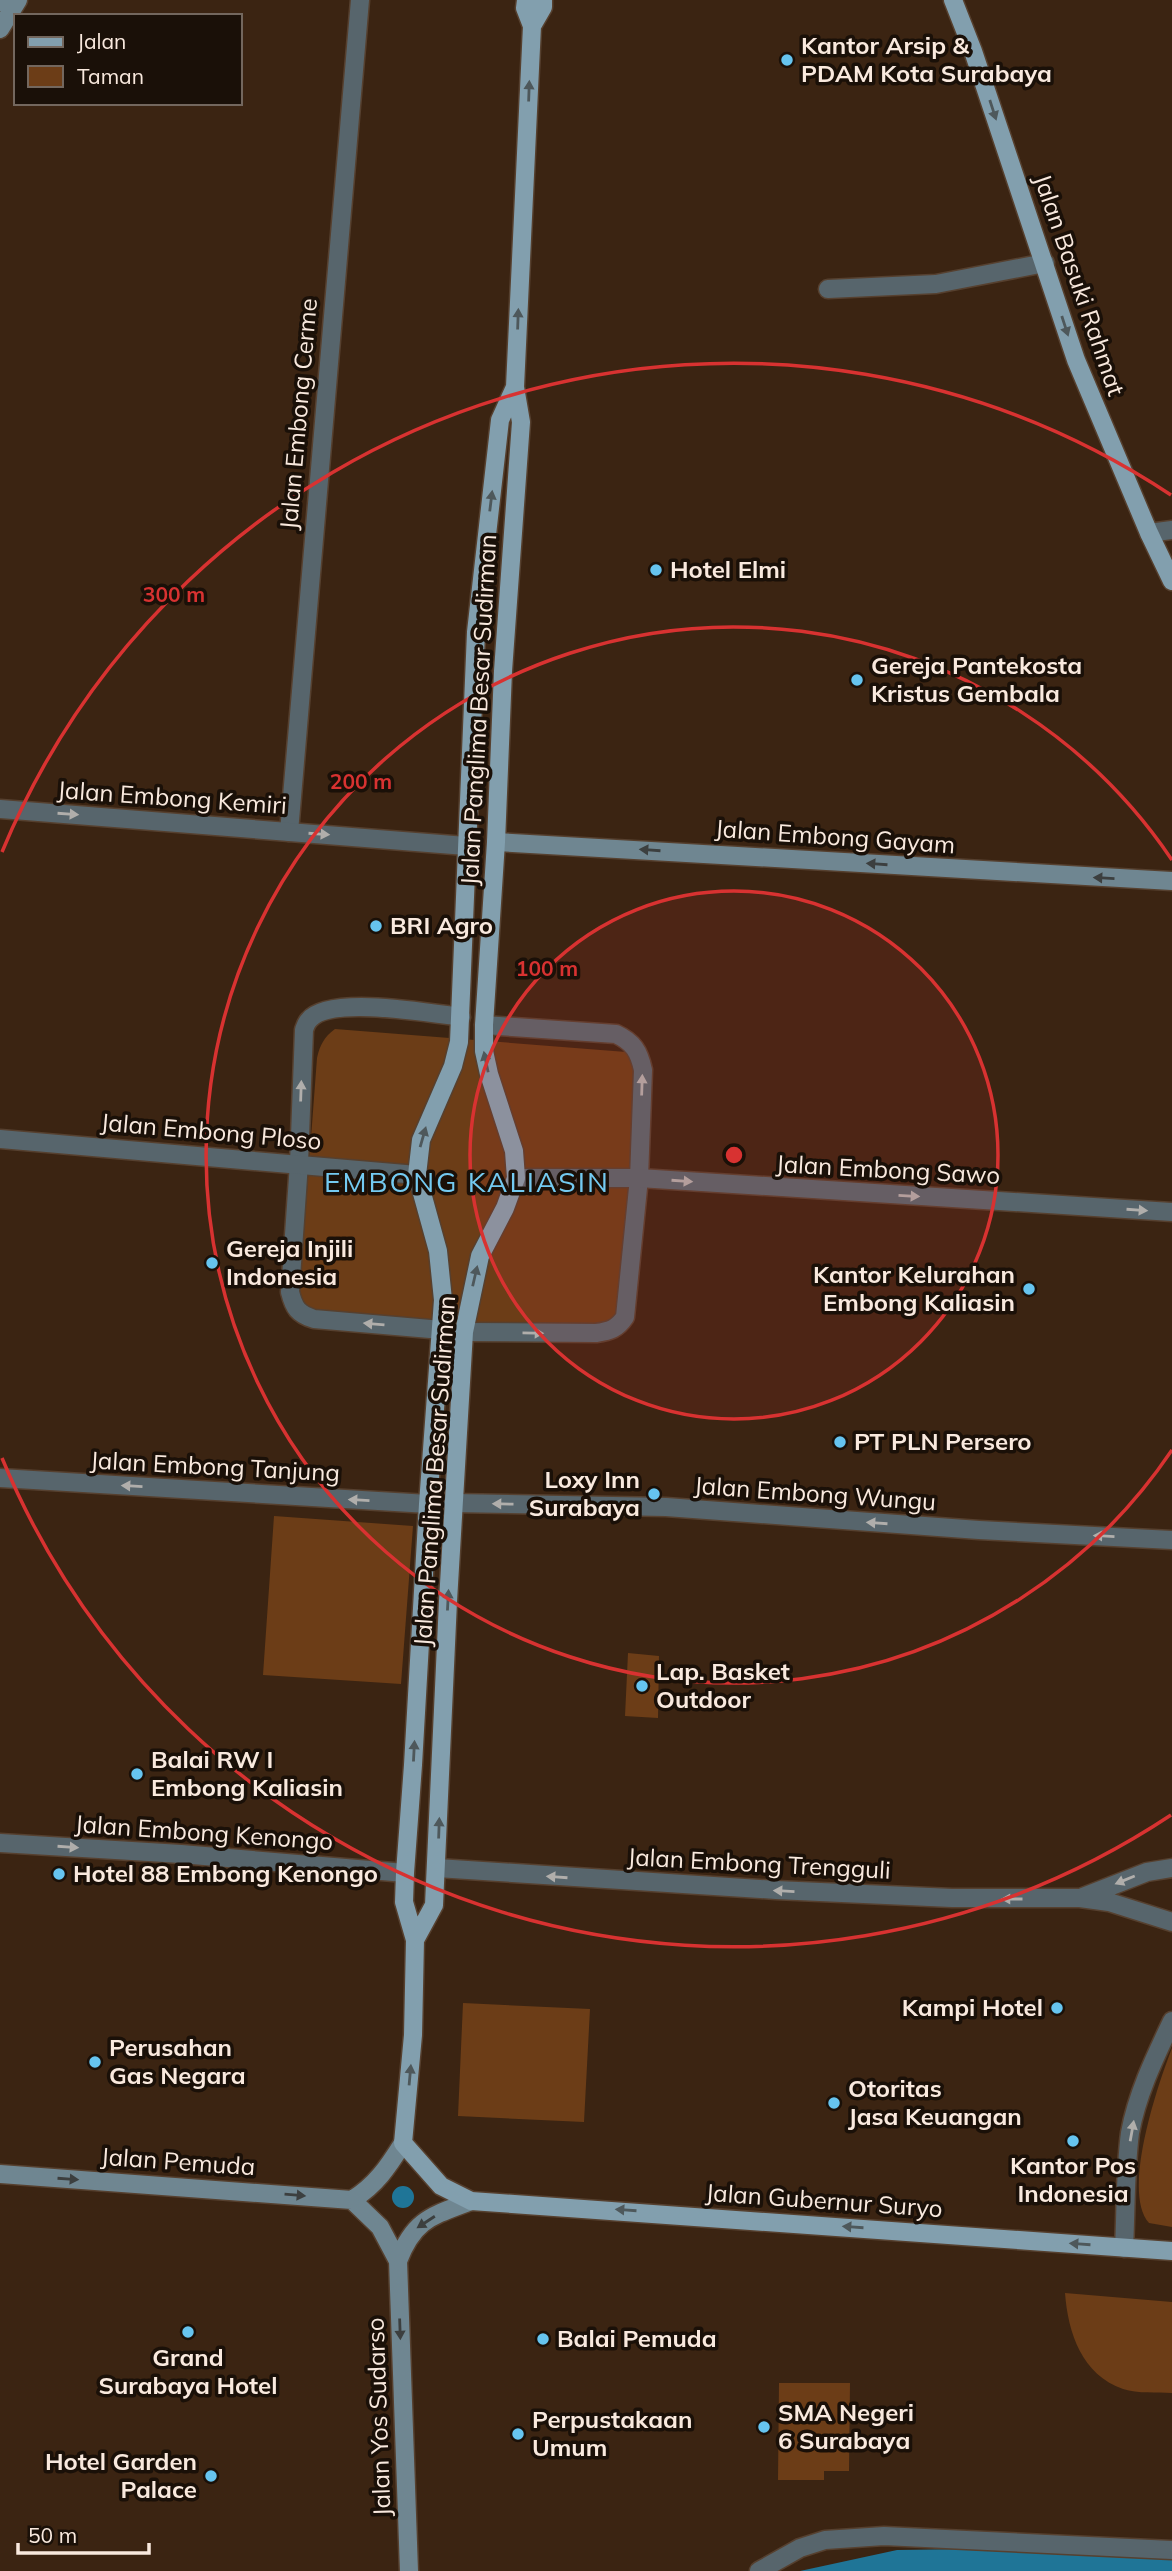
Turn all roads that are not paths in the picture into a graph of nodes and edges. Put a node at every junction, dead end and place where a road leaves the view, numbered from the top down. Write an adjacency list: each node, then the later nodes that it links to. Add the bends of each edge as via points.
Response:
1 (19, 0): 7 (main road)
2 (360, 0): 15 (street, Jalan Embong Cerme)
3 (526, 0): 6 (main road, Jalan Panglima Besar Sudirman)
4 (543, 0): 6 (main road, Jalan Panglima Besar Sudirman)
5 (953, 0): 8 (main road, Jalan Basuki Rahmat, one-way to 8)
6 (532, 26): 10 (main road, Jalan Panglima Besar Sudirman, one-way to 6)
7 (0, 29)
8 (1045, 263): 9 (street, via 936,284); 12 (main road, Jalan Basuki Rahmat, one-way to 12, via 1076,360)
9 (828, 289)
10 (516, 387): 16 (main road, Jalan Panglima Besar Sudirman, via 521,422); 17 (main road, Jalan Panglima Besar Sudirman, one-way to 10, via 481,584 500,420)
11 (1172, 530): 12 (street)
12 (1149, 533): 13 (main road, Jalan Basuki Rahmat)
13 (1172, 582)
14 (0, 809): 15 (street, Jalan Embong Kemiri, one-way to 15)
15 (289, 832): 17 (street, Jalan Embong Kemiri, one-way to 17)
16 (496, 842): 18 (main road, Jalan Embong Gayam, one-way to 16); 20 (main road, Jalan Panglima Besar Sudirman)
17 (466, 846): 19 (main road, Jalan Panglima Besar Sudirman)
18 (1172, 881)
19 (461, 1017): 22 (street, one-way to 19, via 304,1030 309,1019 354,1007); 23 (main road, Jalan Panglima Besar Sudirman, one-way to 19, via 421,1140 453,1066)
20 (484, 1026): 24 (main road, Jalan Panglima Besar Sudirman, one-way to 20, via 514,1151 486,1063); 25 (street, one-way to 20, via 643,1070 635,1046 616,1034)
21 (0, 1139): 22 (street, Jalan Embong Ploso)
22 (299, 1163): 23 (street, Jalan Embong Ploso); 27 (street, one-way to 22, via 314,1319 293,1306 290,1292)
23 (417, 1175): 27 (main road, Jalan Panglima Besar Sudirman, via 442,1274)
24 (516, 1178): 25 (street, Jalan Embong Sawo); 28 (main road, Jalan Panglima Besar Sudirman, one-way to 24, via 480,1256)
25 (639, 1178): 26 (street, Jalan Embong Sawo, one-way to 26); 28 (street, one-way to 25, via 596,1333 618,1326 625,1317)
26 (1172, 1212)
27 (442, 1330): 31 (main road, Jalan Panglima Besar Sudirman)
28 (464, 1332): 30 (main road, Jalan Panglima Besar Sudirman)
29 (0, 1478): 31 (street, Jalan Embong Tanjung, one-way to 29)
30 (453, 1503): 32 (street, Jalan Embong Wungu, one-way to 30, via 666,1507); 34 (main road, Jalan Panglima Besar Sudirman, one-way to 30)
31 (428, 1504): 36 (main road, Jalan Panglima Besar Sudirman, one-way to 31)
32 (1172, 1540)
33 (0, 1843): 36 (street, Jalan Embong Kenongo, one-way to 36)
34 (437, 1868): 37 (street, Jalan Embong Trengguli, one-way to 34, via 974,1899 789,1891); 39 (main road, Jalan Panglima Besar Sudirman, via 434,1905)
35 (1172, 1868): 37 (street, Jalan Embong Trengguli, one-way to 37, via 1147,1872)
36 (405, 1873): 39 (main road, Jalan Panglima Besar Sudirman, via 404,1902)
37 (1080, 1898): 38 (street, Jalan Embong Trengguli)
38 (1172, 1922)
39 (415, 1940): 41 (main road, Jalan Panglima Besar Sudirman, one-way to 39)
40 (1172, 2021): 45 (street, one-way to 40, via 1130,2134 1151,2065)
41 (404, 2143): 43 (main road, via 380,2179); 44 (main road, Jalan Gubernur Suryo, via 441,2186)
42 (0, 2174): 43 (main road, Jalan Pemuda, one-way to 43)
43 (352, 2200): 47 (main road, via 380,2227)
44 (471, 2201): 45 (main road, Jalan Gubernur Suryo, one-way to 44); 47 (main road, Jalan Gubernur Suryo, one-way to 47, via 419,2225 407,2238)
45 (1124, 2248): 46 (main road, Jalan Gubernur Suryo)
46 (1172, 2251)
47 (398, 2261): 49 (main road, Jalan Yos Sudarso, one-way to 49)
48 (1172, 2550): 50 (street, via 884,2536 825,2540)
49 (409, 2571)
50 (759, 2571)

